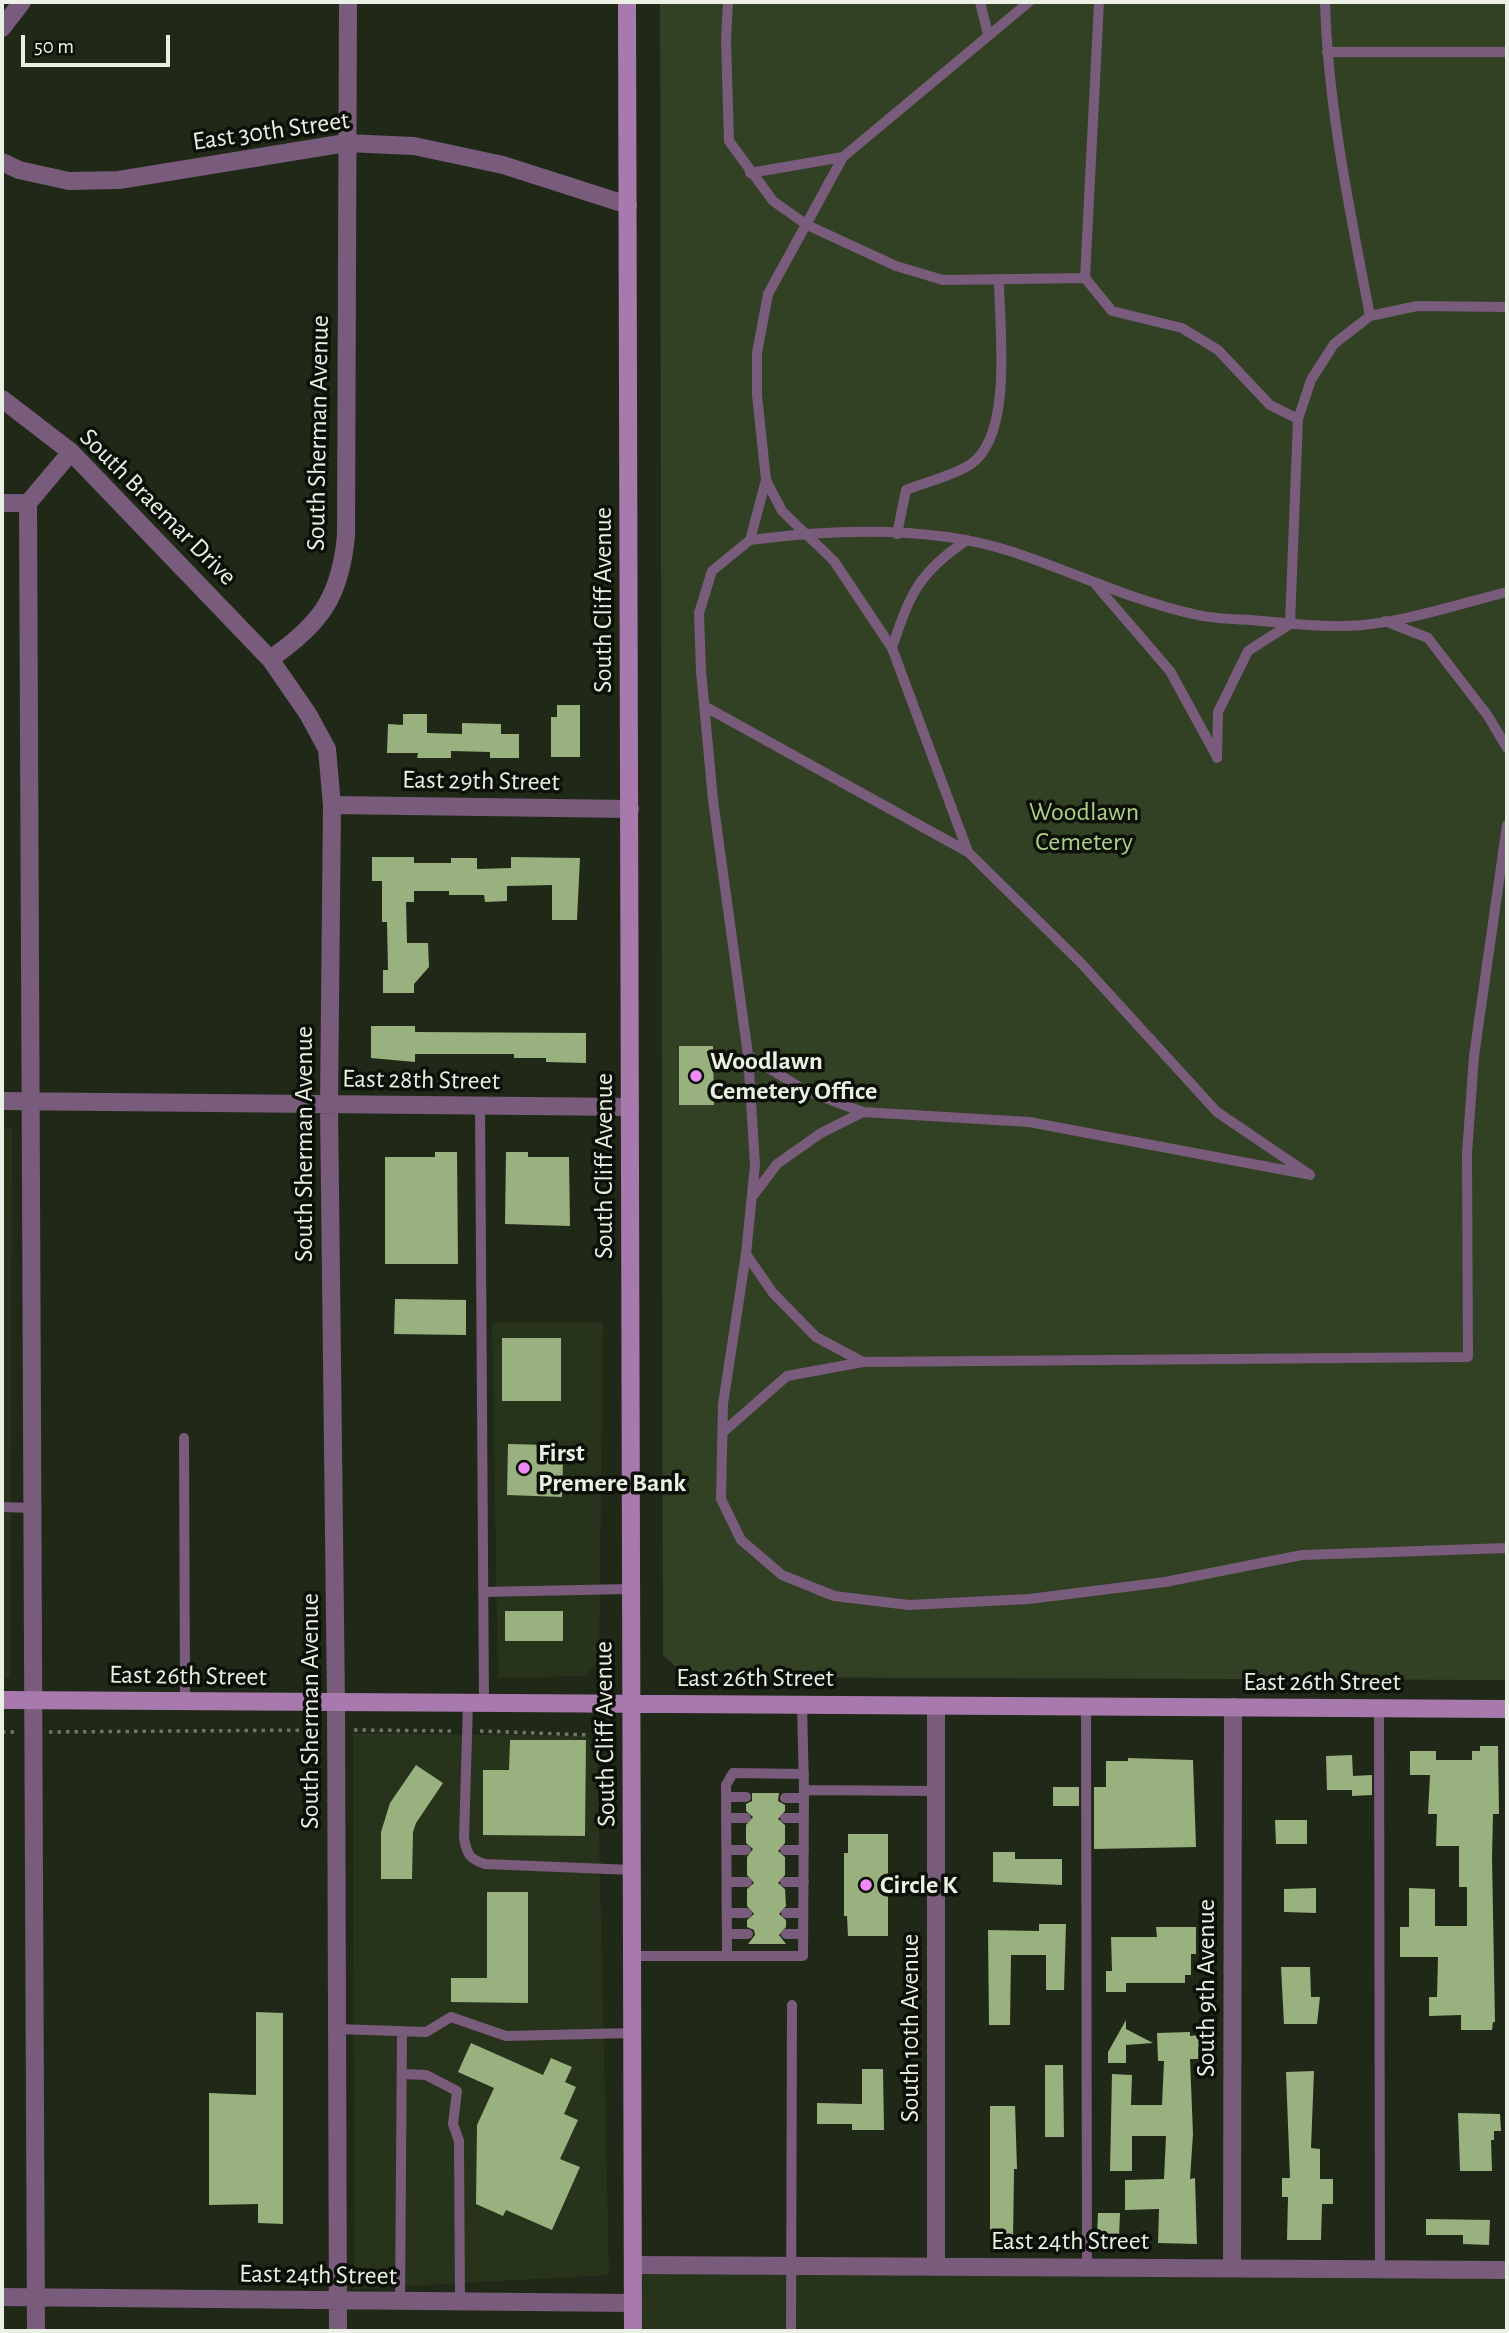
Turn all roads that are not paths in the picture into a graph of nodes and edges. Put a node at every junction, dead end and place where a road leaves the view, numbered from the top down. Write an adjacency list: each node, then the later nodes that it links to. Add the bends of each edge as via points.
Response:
1 (22, 2): 9 (street)
2 (348, 2): 13 (street, South Sherman Avenue)
3 (627, 2): 17 (main road, South Cliff Avenue)
4 (728, 2): 16 (lane, via 729,141)
5 (980, 2): 10 (lane)
6 (1029, 2): 10 (lane)
7 (1098, 2): 19 (lane)
8 (1325, 2): 11 (lane)
9 (2, 28)
10 (988, 34): 14 (lane)
11 (1326, 52): 12 (lane); 22 (lane, via 1340,163)
12 (1507, 52)
13 (346, 143): 15 (street, East 30th Street, via 119,180 69,181); 17 (street, East 30th Street, via 414,145 458,153); 38 (street, South Sherman Avenue, via 343,563 321,617)
14 (843, 157): 16 (lane); 18 (lane)
15 (2, 162)
16 (750, 173): 18 (lane, via 773,201)
17 (628, 205): 42 (main road, South Cliff Avenue)
18 (807, 225): 20 (lane, via 896,266 943,280); 26 (lane, via 768,294 757,353)
19 (1085, 278): 20 (lane); 24 (lane, via 1112,311 1182,328 1219,350 1270,405)
20 (999, 279): 30 (lane, via 999,408 992,437 971,464 906,490)
21 (1507, 307): 22 (lane, via 1417,306)
22 (1370, 316): 24 (lane, via 1334,344 1311,380)
23 (2, 399): 25 (street, South Braemar Drive)
24 (1298, 419): 36 (lane)
25 (71, 452): 28 (street); 38 (street, South Braemar Drive)
26 (766, 480): 29 (lane, via 782,511); 31 (lane)
27 (2, 503): 28 (street)
28 (28, 503): 47 (street)
29 (806, 532): 30 (lane); 31 (lane); 37 (lane, via 834,561)
30 (897, 534): 32 (lane)
31 (750, 540): 39 (lane, via 712,571 699,613)
32 (967, 540): 33 (lane); 37 (lane, via 937,561 909,596)
33 (1096, 585): 36 (lane, via 1195,615); 36 (lane, via 1170,671 1217,758 1219,712 1248,651)
34 (1507, 592): 35 (lane)
35 (1384, 621): 36 (lane, via 1347,626); 40 (lane, via 1428,638)
36 (1290, 624)
37 (891, 648): 44 (lane)
38 (270, 659): 41 (street, South Sherman Avenue, via 327,749)
39 (704, 706): 44 (lane); 45 (lane, via 729,933)
40 (1507, 748)
41 (332, 805): 42 (street, East 29th Street); 48 (street, South Sherman Avenue)
42 (630, 809): 50 (main road, South Cliff Avenue)
43 (1507, 825): 54 (lane, via 1474,1056 1467,1153 1468,1357)
44 (968, 852): 51 (lane, via 1081,962 1217,1112 1310,1175 1029,1122)
45 (748, 1055): 51 (lane, via 804,1090); 52 (lane, via 755,1165)
46 (2, 1101): 47 (street, East 28th Street)
47 (31, 1101): 48 (street, East 28th Street); 58 (street)
48 (329, 1105): 49 (street, East 28th Street); 67 (street, South Sherman Avenue)
49 (480, 1107): 50 (street, East 28th Street); 61 (lane)
50 (630, 1107): 60 (main road, South Cliff Avenue)
51 (863, 1112): 52 (lane, via 821,1133 777,1164)
52 (752, 1198): 53 (lane)
53 (746, 1254): 54 (lane, via 773,1293 816,1337); 55 (lane)
54 (863, 1362): 55 (lane, via 787,1376)
55 (722, 1433): 59 (lane, via 721,1499 741,1540 782,1575 834,1596 909,1605 1029,1599 1165,1581 1301,1555)
56 (184, 1438): 64 (lane)
57 (2, 1507): 58 (lane)
58 (33, 1508): 63 (street)
59 (1507, 1548)
60 (629, 1590): 61 (lane); 66 (main road, South Cliff Avenue)
61 (483, 1592): 65 (lane)
62 (2, 1700): 63 (main road, East 26th Street)
63 (34, 1700): 64 (main road, East 26th Street); 116 (street)
64 (185, 1702): 67 (main road, East 26th Street)
65 (476, 1703): 66 (main road, East 26th Street); 67 (main road, East 26th Street); 88 (lane, via 468,1731 467,1854 485,1864)
66 (630, 1703): 68 (main road, East 26th Street); 88 (main road, South Cliff Avenue)
67 (336, 1704): 104 (street, South Sherman Avenue)
68 (802, 1705): 69 (main road, East 26th Street); 74 (lane)
69 (936, 1706): 70 (main road, East 26th Street); 75 (street, South 10th Avenue)
70 (1086, 1707): 71 (main road, East 26th Street); 111 (lane)
71 (1233, 1707): 72 (main road, East 26th Street); 112 (street, South 9th Avenue)
72 (1379, 1708): 73 (main road, East 26th Street); 113 (lane)
73 (1507, 1709)
74 (804, 1774): 76 (lane); 77 (lane, via 733,1773)
75 (936, 1791): 76 (lane); 110 (street, South 10th Avenue)
76 (804, 1794): 79 (lane); 83 (lane)
77 (726, 1797): 78 (lane); 80 (lane)
78 (746, 1797)
79 (785, 1798)
80 (726, 1818): 81 (lane); 84 (lane)
81 (746, 1818)
82 (785, 1818): 83 (lane)
83 (804, 1818): 87 (lane)
84 (727, 1850): 85 (lane); 89 (lane)
85 (746, 1850)
86 (785, 1850): 87 (lane)
87 (804, 1850): 92 (lane)
88 (632, 1870): 101 (main road, South Cliff Avenue)
89 (727, 1882): 90 (lane); 93 (lane)
90 (747, 1882)
91 (785, 1882): 92 (lane)
92 (804, 1882): 96 (lane)
93 (727, 1913): 94 (lane); 97 (lane)
94 (747, 1913)
95 (786, 1913): 96 (lane)
96 (803, 1913): 100 (lane)
97 (727, 1934): 98 (lane); 102 (lane)
98 (748, 1934)
99 (786, 1934): 100 (lane)
100 (803, 1934): 102 (lane, via 803,1956)
101 (633, 1956): 102 (lane); 106 (main road, South Cliff Avenue)
102 (727, 1956)
103 (792, 2005): 109 (lane)
104 (337, 2029): 105 (lane); 117 (street, South Sherman Avenue)
105 (402, 2031): 106 (lane, via 426,2032 451,2017 506,2036); 107 (lane)
106 (633, 2034): 108 (main road, South Cliff Avenue)
107 (401, 2074): 118 (lane); 119 (lane, via 426,2075 457,2091 453,2124 459,2141)
108 (633, 2264): 109 (street, East 24th Street); 120 (main road, South Cliff Avenue)
109 (791, 2264): 110 (street, East 24th Street); 124 (lane)
110 (936, 2266): 111 (street, East 24th Street)
111 (1087, 2267): 112 (street, East 24th Street)
112 (1232, 2268): 113 (street, East 24th Street)
113 (1380, 2269): 114 (street, East 24th Street)
114 (1507, 2270)
115 (2, 2297): 116 (street, East 24th Street)
116 (36, 2297): 117 (street, East 24th Street); 121 (street)
117 (338, 2302): 118 (street, East 24th Street); 122 (street, South Sherman Avenue)
118 (400, 2302): 119 (street, East 24th Street)
119 (460, 2303): 120 (street, East 24th Street)
120 (633, 2304): 123 (main road, South Cliff Avenue)
121 (36, 2331)
122 (338, 2331)
123 (633, 2331)
124 (791, 2331)

